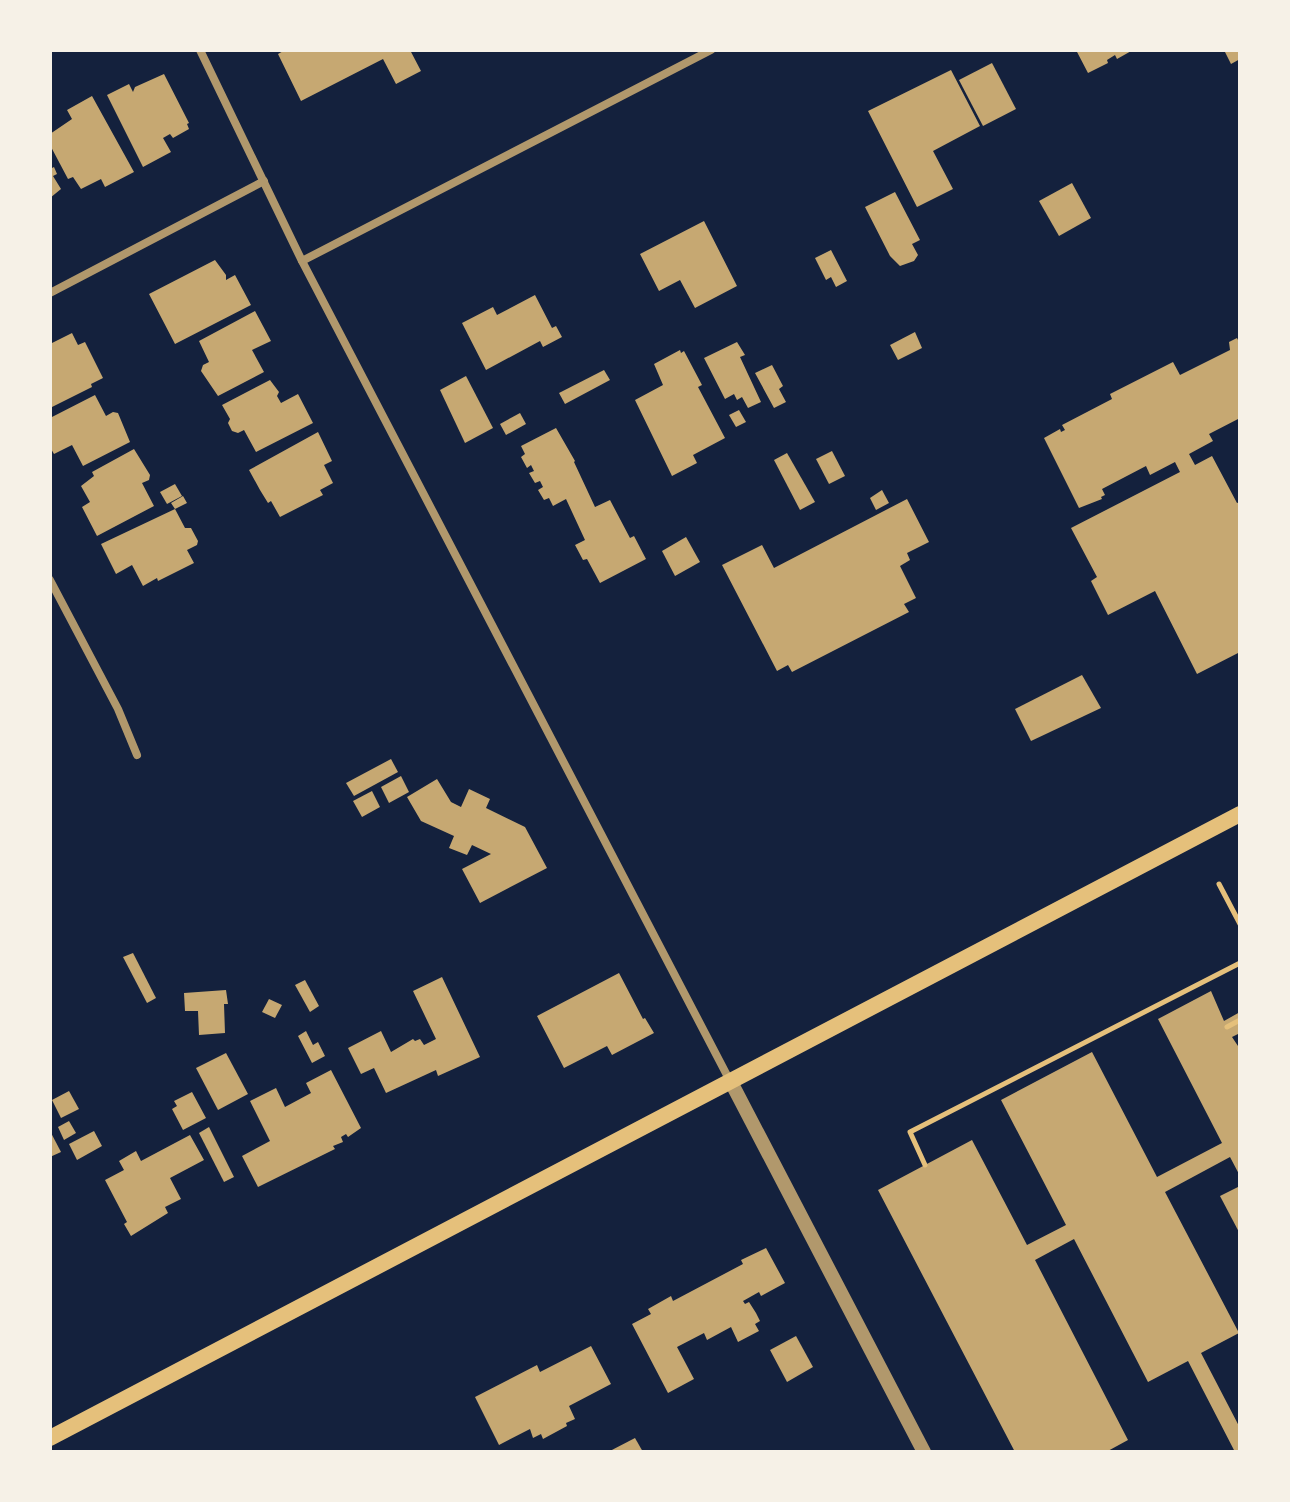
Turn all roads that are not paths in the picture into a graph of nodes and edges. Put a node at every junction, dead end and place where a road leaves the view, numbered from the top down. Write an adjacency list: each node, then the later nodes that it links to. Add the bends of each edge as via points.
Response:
1 (200, 50): 3 (street)
2 (711, 50): 4 (street)
3 (264, 181): 4 (street); 5 (street)
4 (302, 261): 9 (street)
5 (50, 293)
6 (50, 580): 7 (street)
7 (137, 755)
8 (1240, 814): 9 (main road)
9 (731, 1082): 10 (main road); 11 (street)
10 (50, 1438)
11 (924, 1452)

